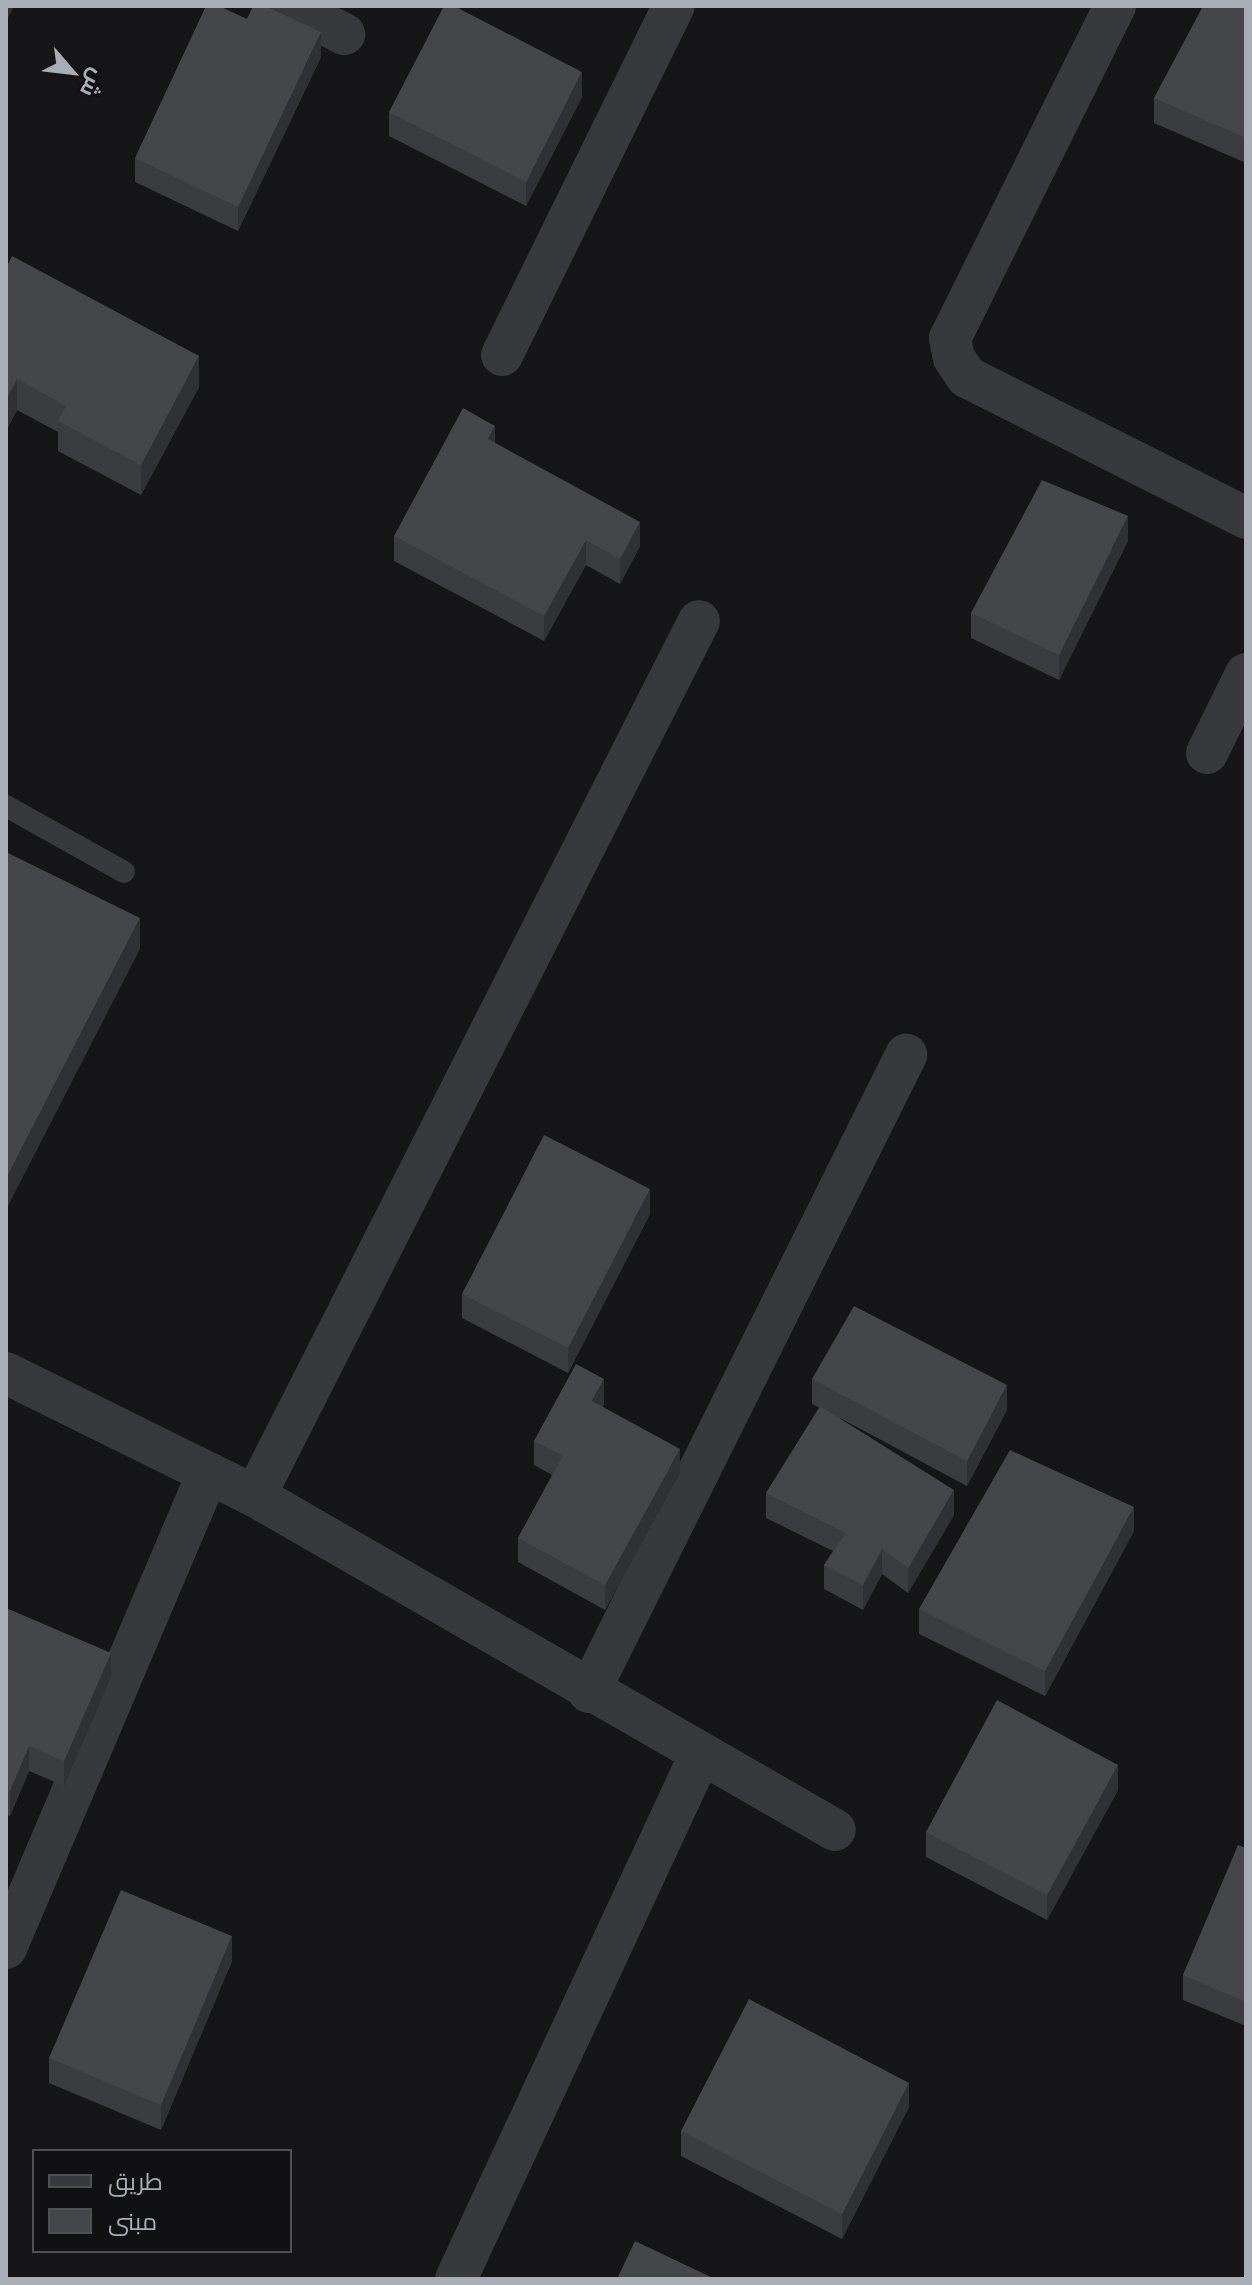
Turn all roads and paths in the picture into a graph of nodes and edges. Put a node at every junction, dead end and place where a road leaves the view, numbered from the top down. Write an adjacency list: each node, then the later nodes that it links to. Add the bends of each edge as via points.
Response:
1 (289, 6): 4 (street)
2 (674, 6): 5 (street)
3 (1115, 6): 6 (street, via 950,338 954,358 967,377)
4 (344, 34)
5 (502, 355)
6 (1246, 518)
7 (699, 621): 15 (street)
8 (1246, 674): 9 (street)
9 (1207, 753)
10 (6, 806): 11 (lane)
11 (124, 872)
12 (906, 1055): 16 (street)
13 (6, 1373): 14 (street)
14 (208, 1473): 15 (street); 19 (street)
15 (255, 1496): 16 (street)
16 (589, 1692): 17 (street)
17 (701, 1753): 18 (street); 20 (street)
18 (835, 1830)
19 (6, 1948)
20 (456, 2279)

